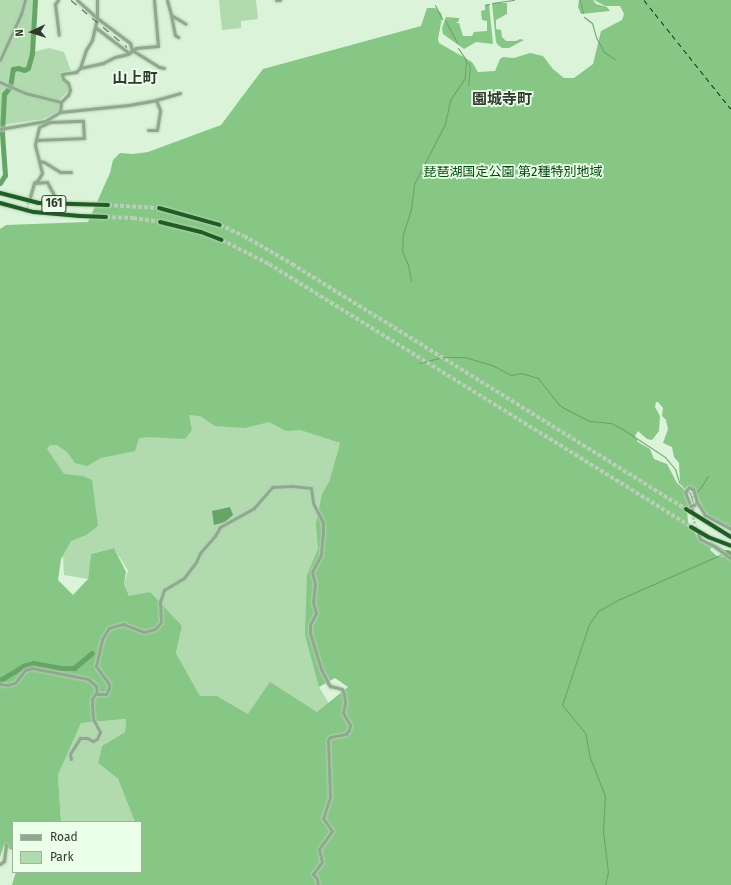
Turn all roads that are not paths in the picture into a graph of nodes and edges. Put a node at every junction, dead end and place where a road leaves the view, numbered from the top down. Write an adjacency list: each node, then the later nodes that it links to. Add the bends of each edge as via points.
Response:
1 (25, 0): 17 (street)
2 (58, 0): 13 (street, via 55,4)
3 (77, 0): 10 (street)
4 (97, 0): 10 (street)
5 (154, 0): 15 (street, via 158,44)
6 (167, 0): 9 (street)
7 (276, 0): 8 (street)
8 (280, 0)
9 (171, 15): 11 (street); 14 (street, via 175,35)
10 (97, 18): 12 (street); 15 (street, via 130,43)
11 (186, 24)
12 (95, 27): 16 (street); 18 (street, via 92,42 86,50)
13 (59, 35)
14 (178, 37)
15 (132, 50): 16 (street); 19 (street)
16 (129, 53): 18 (street)
17 (0, 60)
18 (80, 68): 23 (street, via 76,72 62,74 70,90)
19 (164, 68)
20 (0, 82): 23 (street)
21 (180, 93): 22 (street)
22 (156, 100): 24 (street); 28 (street, via 160,110 157,130)
23 (61, 102): 24 (street)
24 (60, 112): 25 (street)
25 (51, 118): 26 (street); 27 (street)
26 (52, 122): 29 (street, via 38,127); 29 (street, via 83,121 84,138)
27 (0, 130)
28 (148, 130)
29 (36, 140): 30 (street)
30 (38, 161): 31 (street, via 60,172); 32 (street, via 41,176)
31 (72, 172)
32 (34, 183): 34 (street, via 47,182); 35 (street)
33 (0, 194): 37 (highway, 161, via 39,203)
34 (54, 195)
35 (30, 197)
36 (0, 203): 39 (highway, 161, via 51,214)
37 (108, 204)
38 (159, 208): 41 (highway)
39 (106, 217)
40 (160, 222): 42 (highway)
41 (220, 225)
42 (222, 240)
43 (697, 502): 44 (street, bridge); 46 (street, via 693,489 686,488 685,494); 48 (street, via 705,515)
44 (690, 506)
45 (686, 510): 50 (highway)
46 (692, 510)
47 (691, 527): 51 (highway)
48 (731, 529)
49 (698, 534): 52 (street, via 700,539)
50 (731, 537)
51 (731, 546)
52 (731, 559)
53 (0, 684): 54 (street, via 15,683 25,670 32,668 88,679 96,686)
54 (96, 693): 55 (street, via 92,704 93,719 100,732 97,740 80,738 70,754); 58 (street, via 104,695 109,688 108,681 96,667 102,639 109,628 123,624 144,632 155,630 161,622 160,602 164,590 184,578 220,527 254,508 272,487 311,488 313,503 324,531 321,555 312,572 316,613 310,625 310,633 328,683 340,688 344,694 346,704 343,713 350,725 346,734 330,737 328,740 330,797 324,818 332,831 319,849 322,862 313,874)
55 (71, 759)
56 (6, 845): 57 (street, via 4,861)
57 (0, 864)
58 (318, 885)

